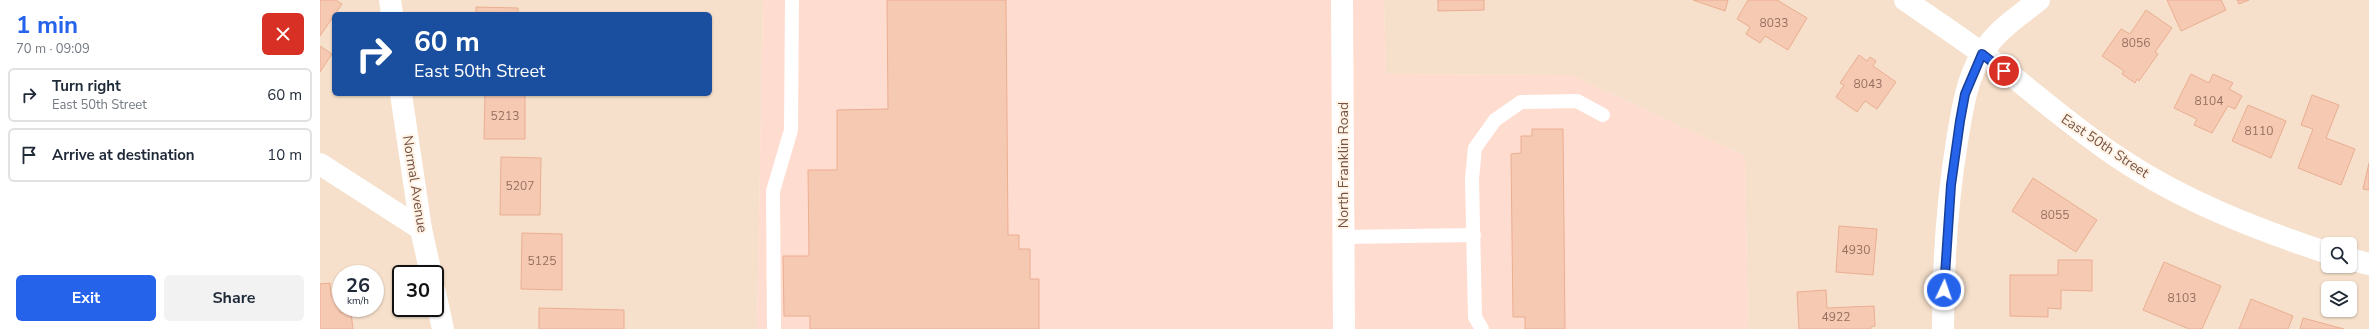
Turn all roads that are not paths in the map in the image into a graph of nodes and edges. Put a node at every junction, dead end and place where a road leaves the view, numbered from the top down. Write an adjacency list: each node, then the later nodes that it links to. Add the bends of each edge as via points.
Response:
1 (390, 0): 6 (street)
2 (792, 0): 20 (lane, via 791,130 773,191)
3 (1342, 0): 13 (street, North Franklin Road)
4 (1905, 0): 7 (street, East 50th Street)
5 (2039, 0): 7 (street, via 2003,29)
6 (392, 12)
7 (1982, 54): 14 (street, East 50th Street, via 2056,114 2120,159 2154,179 2240,222); 23 (street, via 1965,94 1951,185)
8 (401, 96): 11 (street, Normal Avenue)
9 (1603, 115): 12 (lane, via 1577,100 1521,102 1495,120 1475,148 1472,179)
10 (320, 164): 11 (street)
11 (421, 229): 17 (street, Normal Avenue)
12 (1474, 236): 13 (lane); 22 (lane, via 1475,317)
13 (1343, 237): 21 (street, North Franklin Road)
14 (2321, 251)
15 (2357, 261): 16 (street)
16 (2369, 264)
17 (429, 265)
18 (440, 317): 19 (street)
19 (443, 329)
20 (774, 329)
21 (1344, 329)
22 (1482, 329)
23 (1943, 329)

